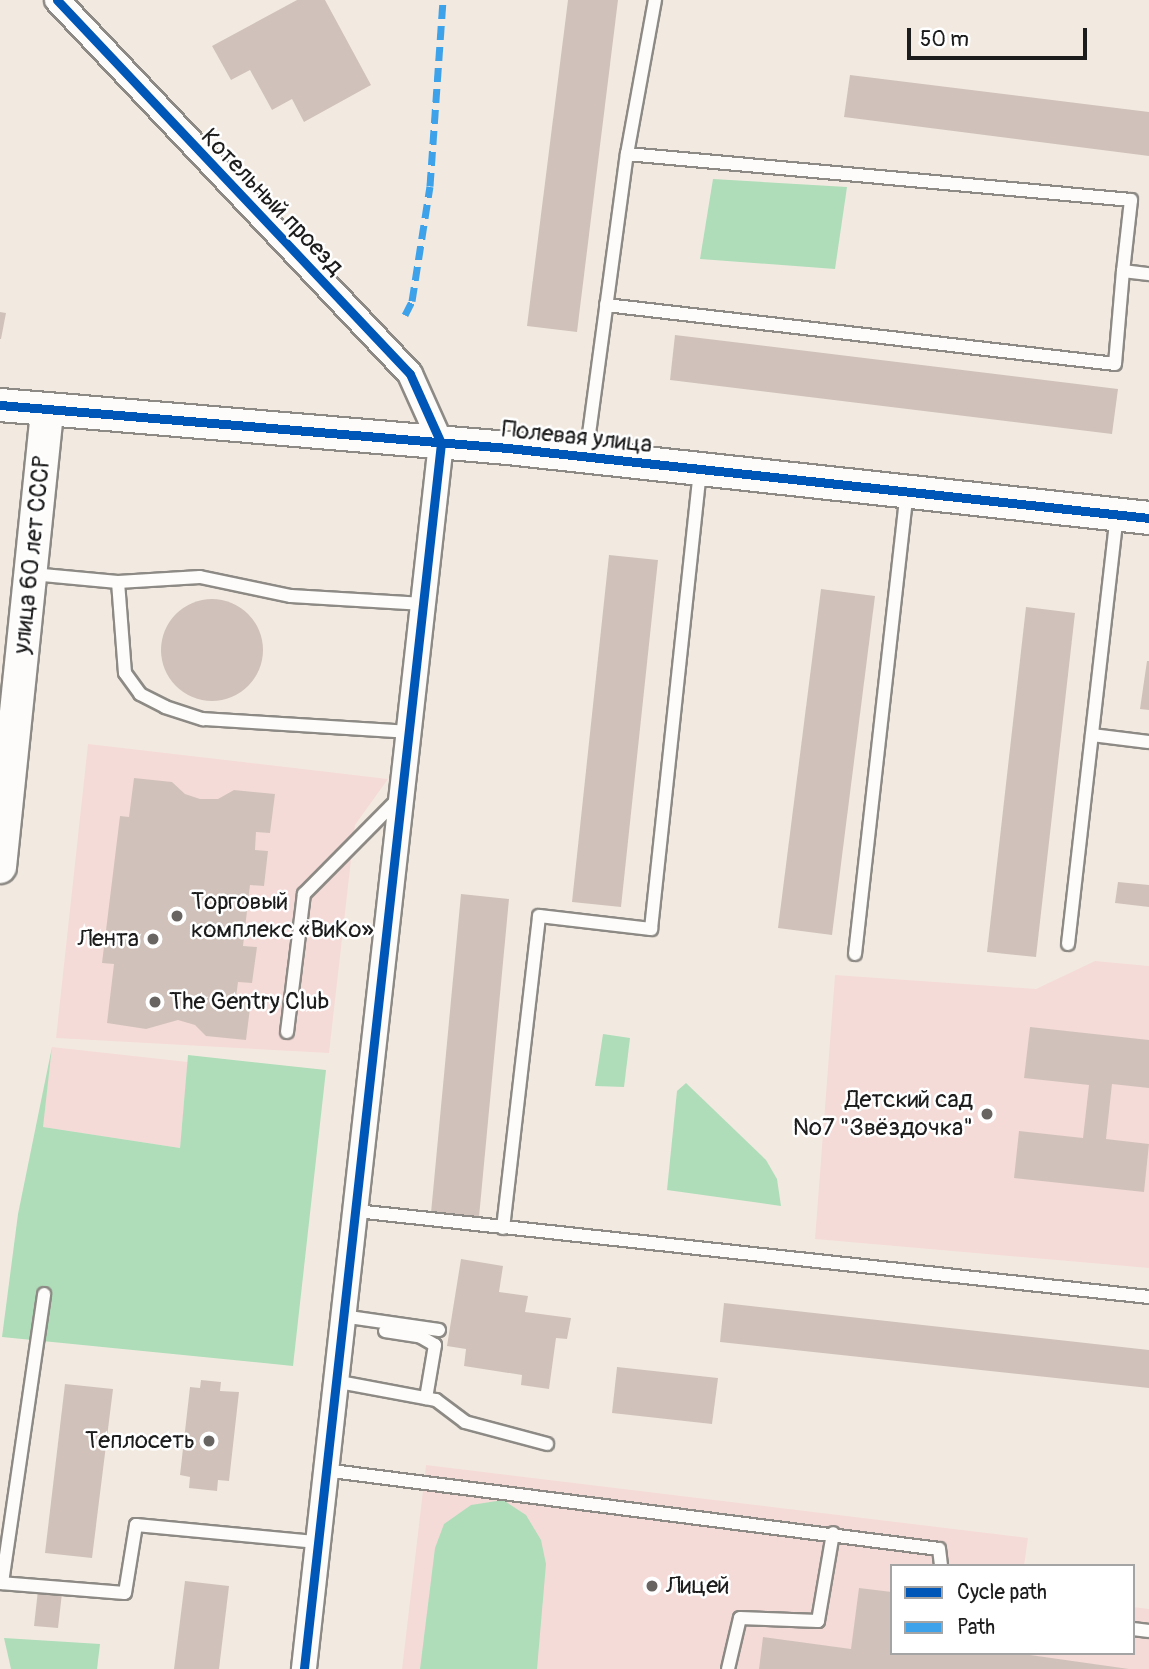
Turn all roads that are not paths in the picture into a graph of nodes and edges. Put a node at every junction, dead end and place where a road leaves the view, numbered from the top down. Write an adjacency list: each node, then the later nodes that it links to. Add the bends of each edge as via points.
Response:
1 (57, 0): 9 (street, Котельный проезд, via 410,374)
2 (655, 0): 3 (lane)
3 (626, 154): 4 (lane, via 1131,200); 6 (lane)
4 (1123, 271): 5 (lane); 6 (lane, via 1115,364)
5 (1149, 274)
6 (606, 305): 10 (lane)
7 (0, 405): 8 (street, Полевая улица)
8 (47, 410): 9 (street, Полевая улица); 15 (street, улица 60 лет СССР)
9 (441, 443): 10 (street, Полевая улица); 17 (street)
10 (586, 456): 11 (street, Полевая улица)
11 (700, 470): 12 (street, Полевая улица); 27 (lane, via 651,929 538,916)
12 (907, 492): 13 (street, Полевая улица); 24 (lane)
13 (1117, 514): 14 (street, Полевая улица); 19 (lane)
14 (1149, 518)
15 (30, 574): 16 (lane); 22 (street, улица 60 лет СССР)
16 (118, 582): 17 (lane, via 200,577 291,596); 18 (lane, via 125,673 140,694 165,707 203,719)
17 (424, 604): 18 (street)
18 (409, 732): 21 (street)
19 (1092, 735): 20 (lane); 23 (lane)
20 (1149, 742)
21 (401, 795): 25 (lane, via 304,894); 26 (street)
22 (0, 867)
23 (1068, 944)
24 (855, 954)
25 (287, 1032)
26 (356, 1212): 27 (lane); 30 (street)
27 (503, 1228): 29 (lane)
28 (44, 1294): 40 (lane)
29 (1149, 1297)
30 (342, 1316): 31 (lane); 33 (street)
31 (439, 1330)
32 (385, 1331): 34 (lane, via 421,1337 435,1345)
33 (334, 1381): 34 (lane); 36 (street)
34 (426, 1398): 35 (lane, via 436,1400 465,1422)
35 (547, 1444)
36 (323, 1470): 37 (lane); 38 (street)
37 (833, 1533): 39 (lane, via 939,1549); 42 (lane, via 818,1620 740,1618)
38 (317, 1542): 40 (lane, via 136,1525 125,1593); 41 (street)
39 (941, 1564)
40 (1, 1583)
41 (304, 1669)
42 (728, 1669)

